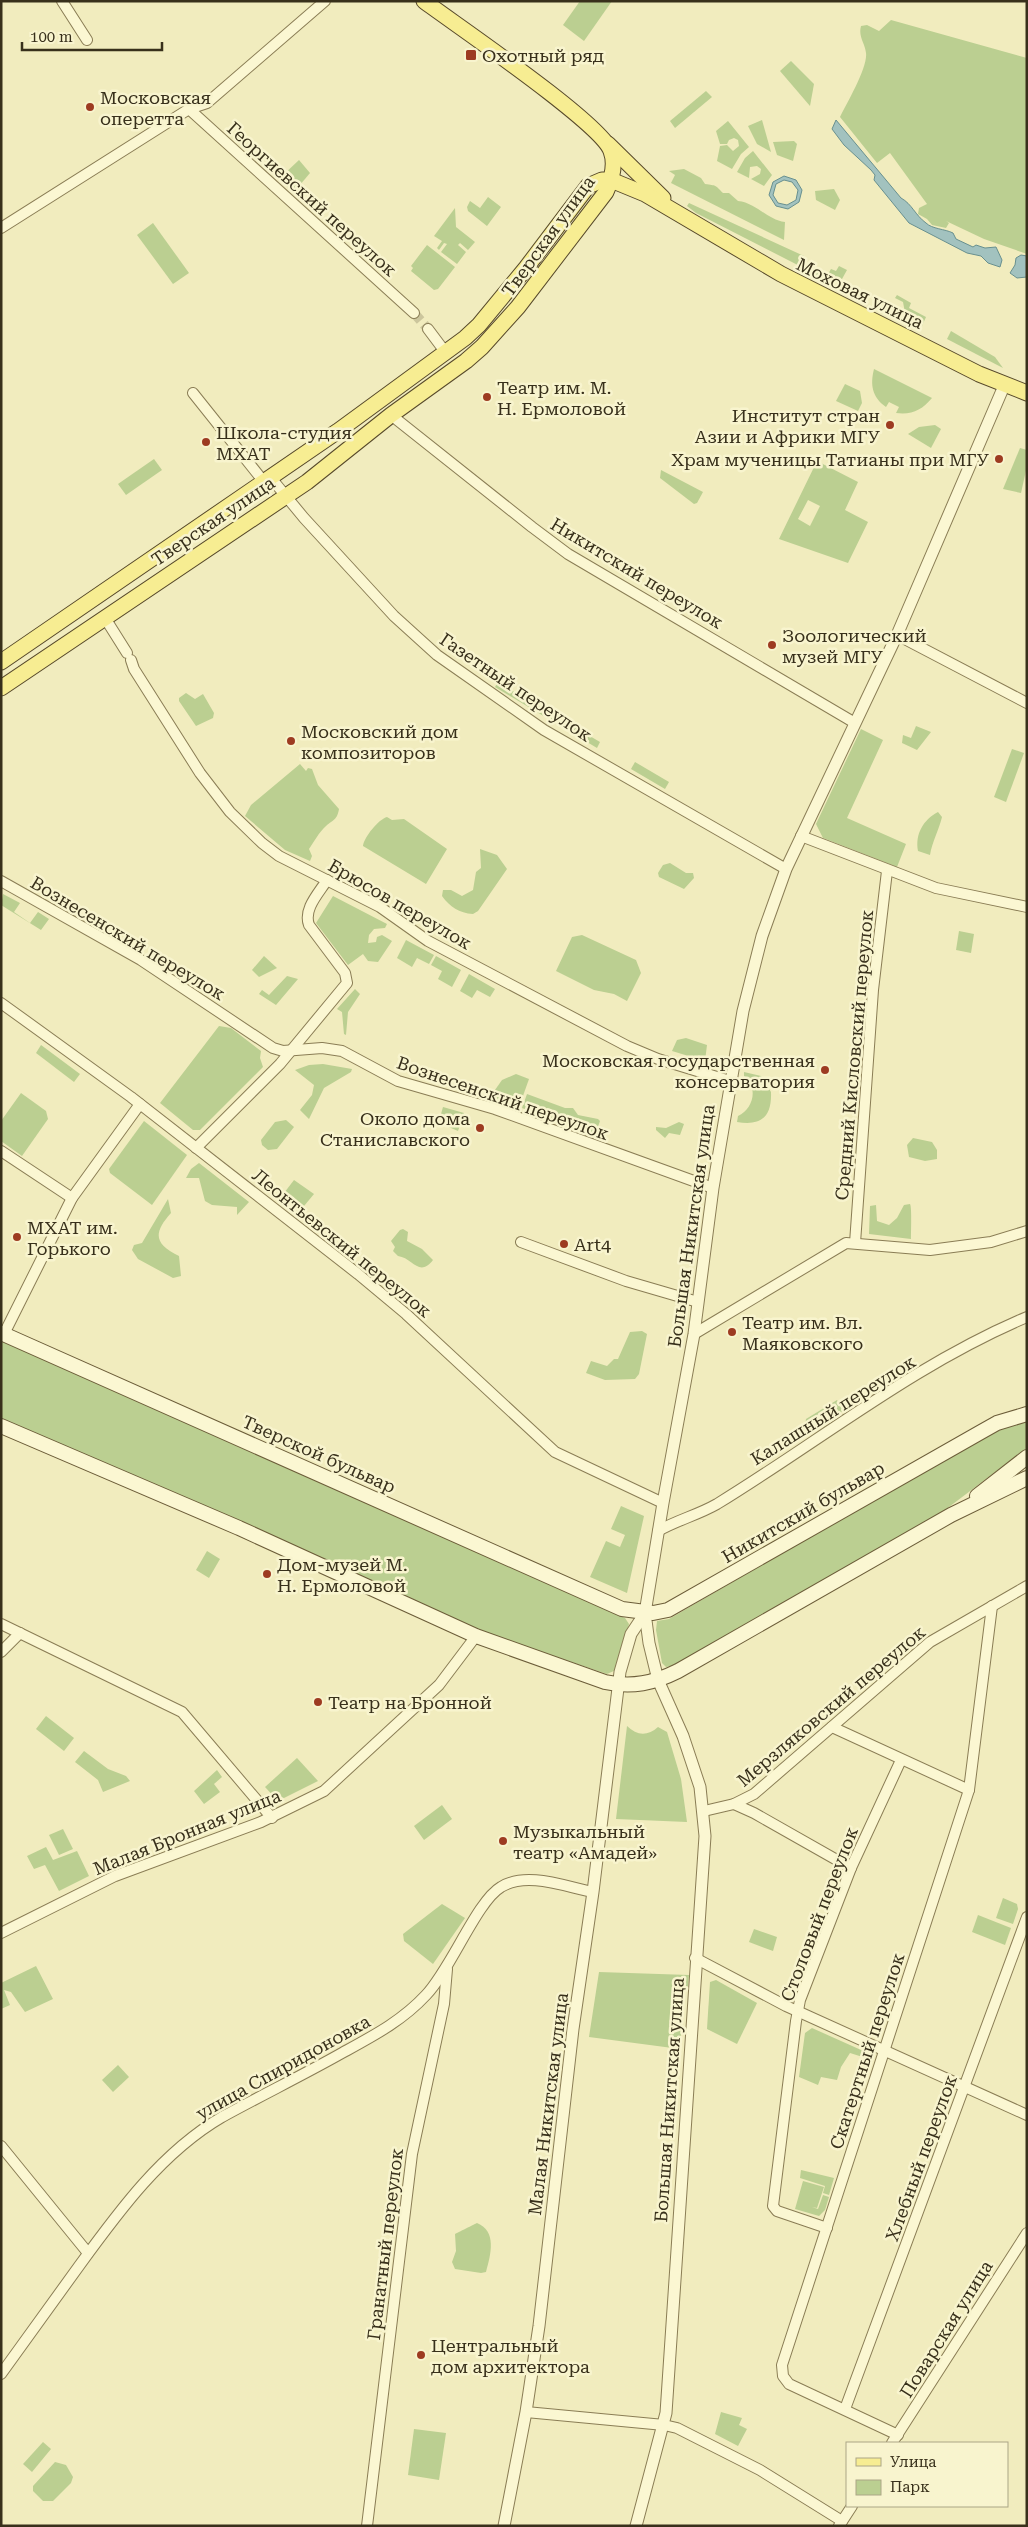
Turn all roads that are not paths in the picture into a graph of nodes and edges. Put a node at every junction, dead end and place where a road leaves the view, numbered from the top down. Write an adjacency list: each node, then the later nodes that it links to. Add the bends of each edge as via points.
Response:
1 (62, 1): 4 (street)
2 (325, 1): 5 (street, via 207,103)
3 (424, 1): 6 (main road, Моховая улица, via 549,94)
4 (87, 40)
5 (189, 109): 9 (street); 10 (street, Георгиевский переулок)
6 (606, 142): 7 (main road, via 613,157); 8 (main road, Моховая улица)
7 (611, 180): 8 (main road, Моховая улица); 12 (main road, Тверская улица, via 588,186 479,325); 16 (main road, Тверская улица, via 599,202 503,326 466,361)
8 (682, 216): 13 (main road, Моховая улица, via 781,274)
9 (1, 228)
10 (414, 312)
11 (428, 329): 12 (street)
12 (446, 353): 17 (main road, Тверская улица)
13 (1004, 386): 15 (main road, Моховая улица); 20 (street, Большая Никитская улица)
14 (192, 393): 17 (street, Газетный переулок)
15 (1027, 393)
16 (391, 415): 18 (main road, Тверская улица); 24 (street, Никитский переулок, via 568,554)
17 (268, 480): 18 (street, Газетный переулок); 21 (main road, Тверская улица)
18 (285, 496): 19 (main road, Тверская улица); 26 (street, Газетный переулок, via 394,616 455,669 544,730)
19 (105, 618): 22 (main road, Тверская улица); 28 (street, Брюсов переулок, via 200,773 230,812 279,856)
20 (897, 635): 23 (street); 24 (street, Большая Никитская улица)
21 (1, 662)
22 (1, 688)
23 (1027, 703)
24 (855, 723): 25 (street, Большая Никитская улица)
25 (802, 836): 26 (street, Большая Никитская улица); 27 (street)
26 (786, 869): 33 (street, Большая Никитская улица, via 762,936)
27 (887, 870): 30 (street, via 945,890); 41 (street, Средний Кисловский переулок, via 874,990)
28 (327, 880): 32 (street, via 306,917 344,972 347,983); 33 (street, Брюсов переулок, via 380,907 435,944 627,1046)
29 (1, 881): 32 (street, Вознесенский переулок, via 141,960 273,1048)
30 (1027, 907)
31 (3, 1007): 34 (street, Леонтьевский переулок)
32 (291, 1051): 35 (street); 37 (street, Вознесенский переулок, via 322,1048 342,1051 398,1081 495,1109)
33 (730, 1081): 37 (street, Большая Никитская улица)
34 (140, 1104): 35 (street, Леонтьевский переулок); 38 (street)
35 (196, 1148): 52 (street, Леонтьевский переулок, via 331,1251 406,1314 555,1452)
36 (1, 1151): 38 (street)
37 (713, 1188): 42 (street, Большая Никитская улица)
38 (72, 1198): 44 (street)
39 (1027, 1231): 41 (street, via 982,1244 930,1250)
40 (521, 1242): 42 (street, via 626,1281)
41 (855, 1243): 45 (street, via 846,1243 833,1250)
42 (698, 1302): 45 (street, Большая Никитская улица)
43 (1027, 1317): 54 (street, Калашный переулок, via 980,1338 836,1424 717,1504)
44 (2, 1333): 57 (main road, Тверской бульвар)
45 (694, 1334): 52 (street, Большая Никитская улица)
46 (1027, 1404): 48 (main road, Никитский бульвар)
47 (1027, 1414): 48 (main road, Никитский бульвар)
48 (997, 1423): 58 (main road, Никитский бульвар, via 696,1596 665,1612)
49 (1, 1426): 61 (main road, via 239,1528)
50 (1027, 1457): 53 (main road)
51 (1027, 1478): 53 (main road)
52 (663, 1503): 54 (street, Большая Никитская улица)
53 (950, 1515): 63 (main road)
54 (658, 1531): 58 (street, Большая Никитская улица)
55 (1027, 1586): 56 (street, Мерзляковский переулок)
56 (992, 1606): 65 (street, Мерзляковский переулок, via 930,1642); 67 (street, Скатертный переулок)
57 (622, 1609): 58 (main road, Никитский бульвар)
58 (645, 1613): 63 (street, Большая Никитская улица); 64 (street, Малая Никитская улица, via 628,1641)
59 (1, 1624): 60 (street)
60 (20, 1633): 62 (street); 70 (street, via 182,1712)
61 (476, 1636): 64 (main road); 70 (street, Малая Бронная улица, via 439,1685 338,1780 324,1791)
62 (1, 1652)
63 (658, 1680): 64 (main road); 69 (street, Большая Никитская улица, via 696,1770)
64 (619, 1685): 72 (street, Малая Никитская улица)
65 (832, 1727): 66 (street); 68 (street, Мерзляковский переулок, via 762,1788)
66 (901, 1760): 67 (street); 71 (street, Столовый переулок)
67 (969, 1790): 78 (street, Скатертный переулок)
68 (734, 1804): 69 (street, Мерзляковский переулок); 71 (street)
69 (704, 1811): 75 (street, Большая Никитская улица, via 705,1836)
70 (272, 1818): 74 (street, Малая Бронная улица, via 115,1876)
71 (851, 1868): 77 (street, Столовый переулок, via 807,1978)
72 (593, 1892): 76 (street, улица Спиридоновка, via 526,1880 502,1886 486,1902); 88 (street, Малая Никитская улица)
73 (1027, 1918): 79 (street, Хлебный переулок)
74 (1, 1933)
75 (695, 1958): 77 (street); 89 (street, Большая Никитская улица)
76 (448, 1968): 84 (street, улица Спиридоновка, via 426,1995 392,2025 200,2131 134,2194); 93 (street, Гранатный переулок, via 444,2004 412,2154)
77 (798, 2010): 78 (street); 82 (street, Столовый переулок, via 773,2206 778,2211)
78 (886, 2049): 79 (street); 82 (street, Скатертный переулок)
79 (964, 2087): 80 (street); 87 (street, Хлебный переулок)
80 (1027, 2115)
81 (1, 2146): 84 (street)
82 (827, 2228): 87 (street, Скатертный переулок, via 782,2371 789,2384)
83 (1027, 2233): 90 (street, Поварская улица)
84 (88, 2254): 85 (street, улица Спиридоновка)
85 (5, 2361): 86 (street, улица Спиридоновка)
86 (1, 2374)
87 (845, 2409): 90 (street, Скатертный переулок)
88 (526, 2412): 89 (street); 94 (street, Малая Никитская улица)
89 (664, 2425): 92 (street, via 686,2432 756,2468); 95 (street, Большая Никитская улица)
90 (895, 2439)
91 (851, 2507): 92 (street)
92 (841, 2523)
93 (367, 2526)
94 (504, 2526)
95 (636, 2526)

